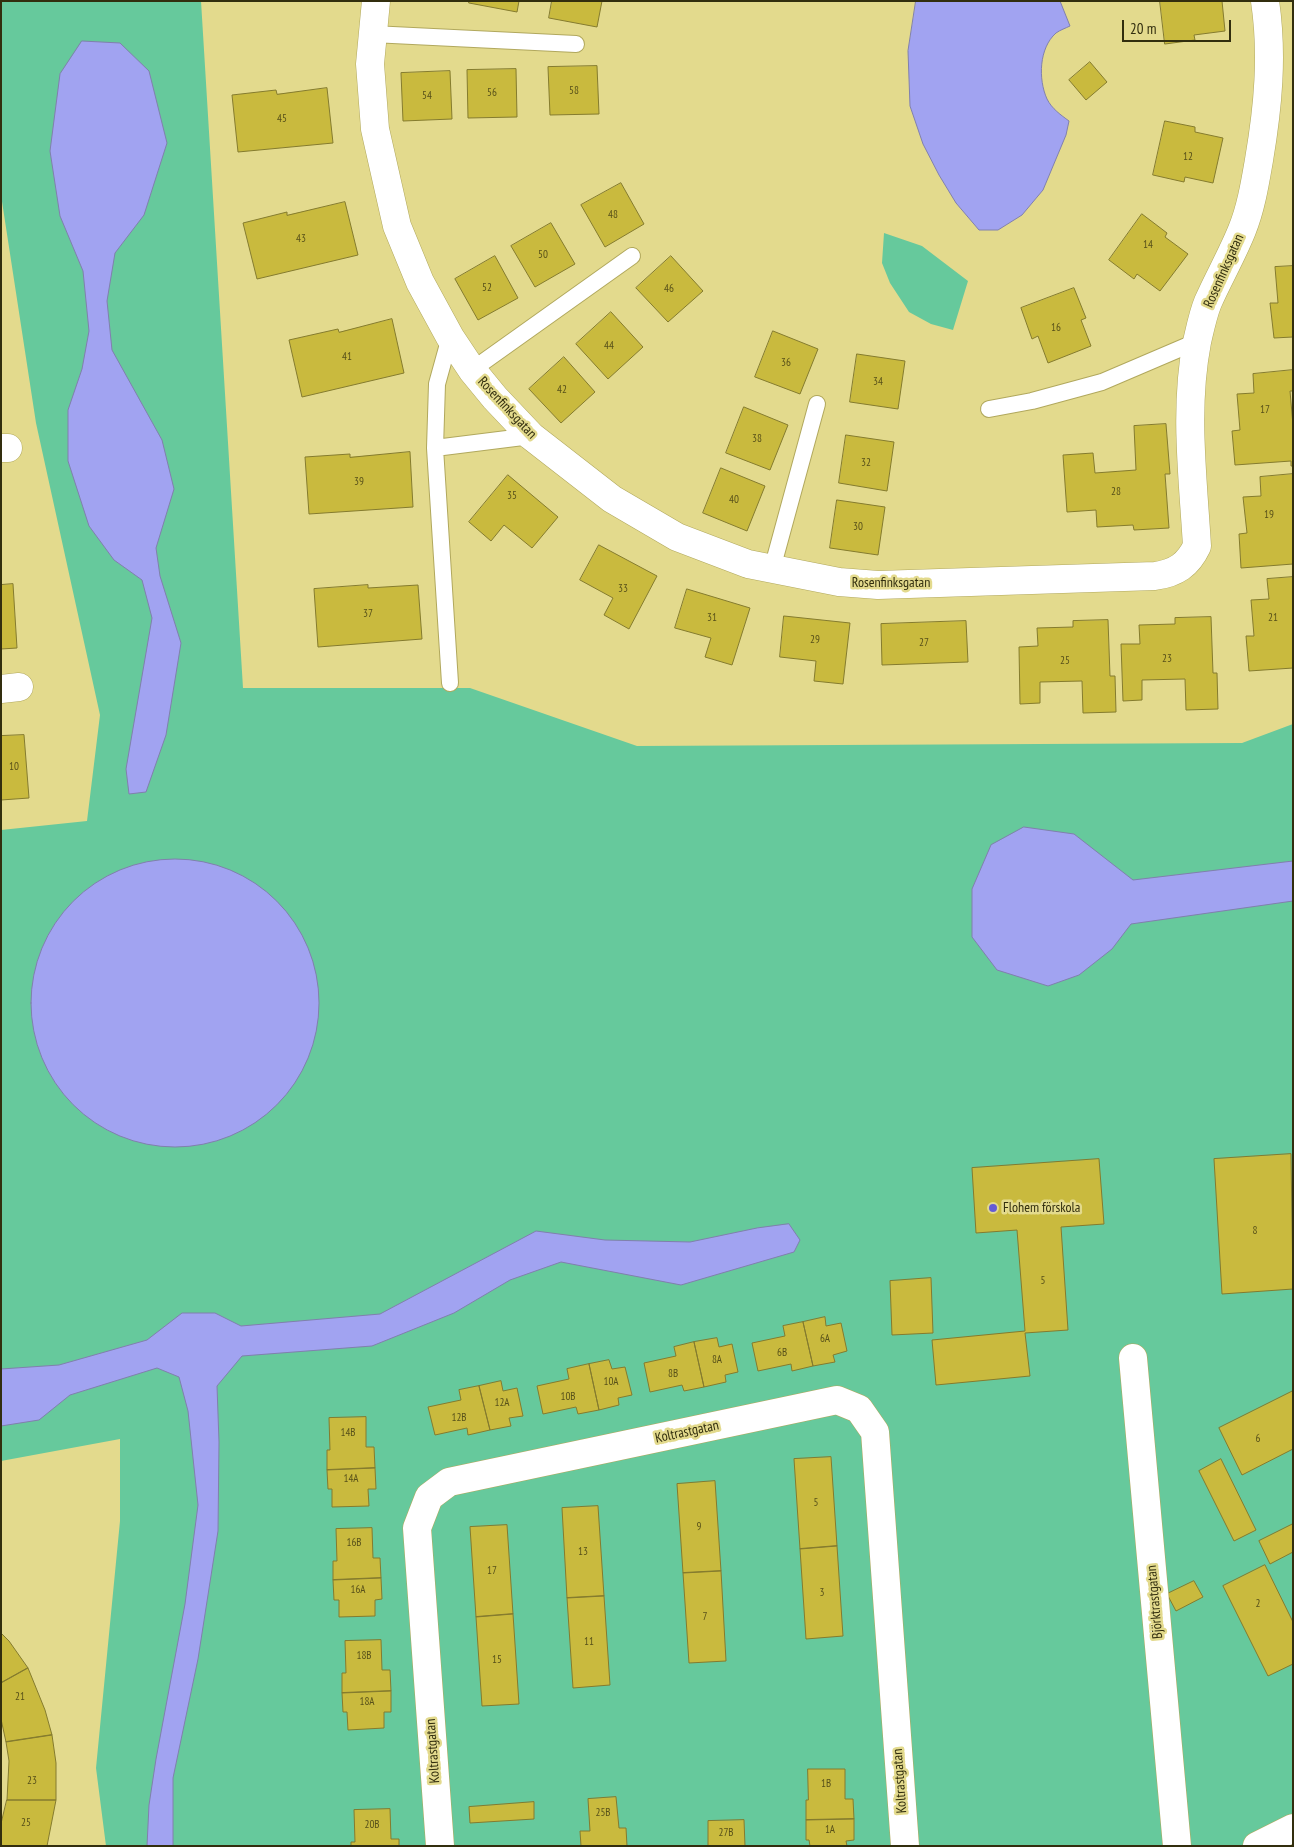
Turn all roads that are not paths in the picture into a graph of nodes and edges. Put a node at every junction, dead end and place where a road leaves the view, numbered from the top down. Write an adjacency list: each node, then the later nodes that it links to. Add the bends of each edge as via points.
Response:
1 (376, 1): 3 (street, Rosenfinksgatan)
2 (1265, 1): 7 (street, Rosenfinksgatan, via 1270,66 1268,103 1255,182 1243,227 1207,303)
3 (372, 34): 4 (lane); 6 (street, Rosenfinksgatan, via 370,64 375,130 397,226 420,282)
4 (576, 44)
5 (632, 256): 8 (lane)
6 (450, 336): 8 (street, Rosenfinksgatan); 12 (lane, via 438,384)
7 (1198, 341): 10 (lane, via 1102,382); 13 (street, Rosenfinksgatan, via 1191,378 1190,420 1197,546 1192,557 1169,574 878,584 839,582)
8 (472, 370): 11 (street, Rosenfinksgatan)
9 (817, 404): 13 (lane)
10 (989, 409)
11 (530, 436): 12 (lane); 13 (street, Rosenfinksgatan, via 612,499 677,537 748,564)
12 (435, 448): 14 (lane)
13 (772, 569)
14 (450, 684)
15 (1134, 1358): 19 (street, Björktrastgatan)
16 (1293, 1828): 20 (street)
17 (440, 1846): 18 (street, Koltrastgatan, via 417,1528 429,1496 449,1482 837,1400 859,1409 875,1432)
18 (904, 1846)
19 (1177, 1846)
20 (1257, 1846)

